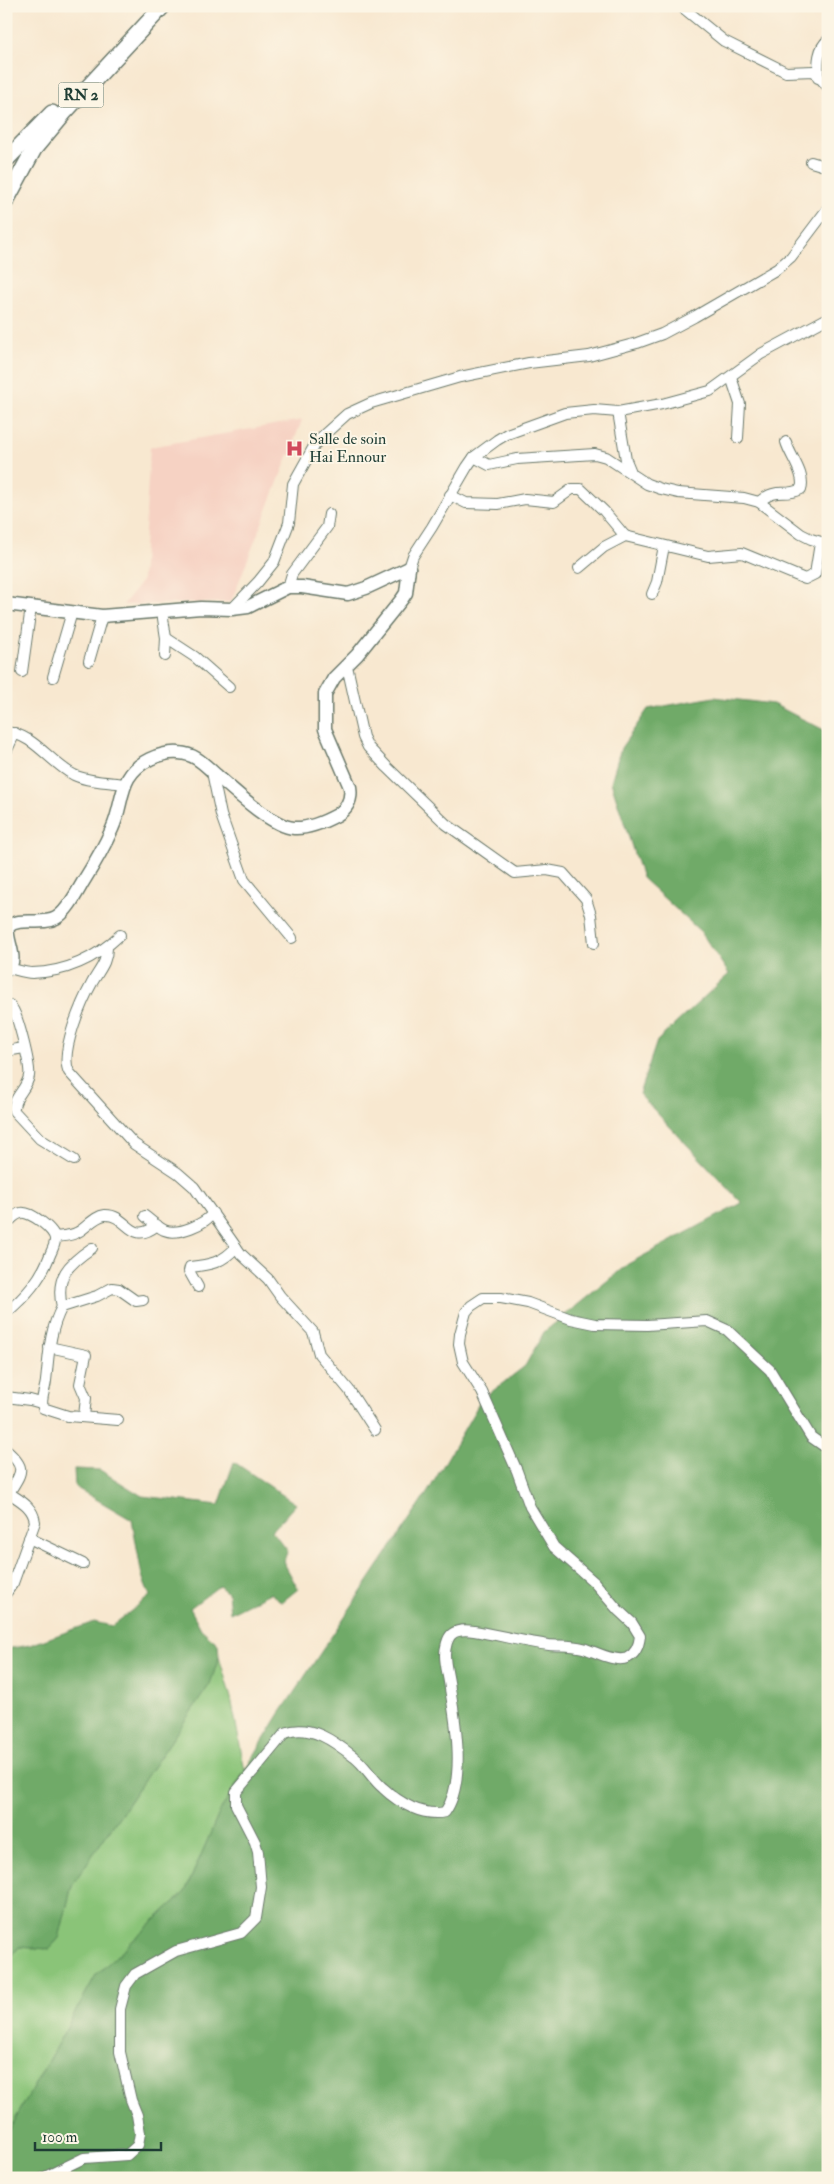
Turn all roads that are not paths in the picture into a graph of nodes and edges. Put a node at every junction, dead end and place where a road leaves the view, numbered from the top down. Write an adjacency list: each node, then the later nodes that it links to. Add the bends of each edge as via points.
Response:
1 (149, 6): 7 (main road, RN 2)
2 (163, 6): 10 (main road, RN 2, via 34,149)
3 (681, 6): 5 (street, via 724,41 786,72 814,71)
4 (828, 40): 5 (street, via 818,60)
5 (818, 78): 6 (street)
6 (828, 87)
7 (6, 160)
8 (811, 162): 9 (street)
9 (828, 167)
10 (6, 201)
11 (828, 208): 31 (street, via 791,257 777,269 662,334 604,353 460,377 371,402 347,414 317,441 293,484 288,523 274,562)
12 (828, 318): 13 (street, via 761,354)
13 (731, 377): 14 (street, via 702,393); 15 (street, via 740,404)
14 (618, 412): 17 (street, via 565,413 507,434); 18 (street)
15 (738, 438)
16 (786, 442): 20 (street, via 802,476 801,489 772,493)
17 (474, 457): 18 (street, via 488,465 517,459 595,454); 19 (street)
18 (631, 473): 20 (street, via 647,484 678,493)
19 (450, 495): 22 (street, via 466,503 498,504 525,499 554,502 572,489 581,489); 25 (street)
20 (759, 502): 23 (street, via 801,534)
21 (329, 514): 27 (street, via 327,527 296,567)
22 (625, 536): 24 (street); 26 (street, via 604,547)
23 (824, 543): 24 (street, via 815,574 805,579 742,553 708,556)
24 (664, 546): 28 (street)
25 (409, 568): 27 (street, via 348,594); 38 (street, via 402,599)
26 (579, 568)
27 (288, 587): 31 (street, via 248,607)
28 (652, 594)
29 (6, 604): 30 (street)
30 (31, 607): 32 (street); 39 (street)
31 (232, 608): 33 (street)
32 (72, 612): 34 (street); 40 (street)
33 (162, 612): 34 (street); 35 (street)
34 (102, 616): 37 (street)
35 (166, 638): 36 (street); 41 (street, via 195,657)
36 (165, 656)
37 (89, 661)
38 (347, 666): 44 (street, via 334,678 325,694 324,714 325,729 352,796 342,812 308,827 281,825); 48 (street, via 368,747 446,824 515,873 547,870 563,873 586,899)
39 (22, 672)
40 (53, 677)
41 (229, 687)
42 (11, 732): 43 (street); 45 (street, via 30,740 47,757 74,775)
43 (6, 752)
44 (212, 772): 45 (street, via 196,756 179,752 160,755 137,767); 47 (street, via 221,816 244,880)
45 (125, 784): 50 (street, via 112,829 63,912 53,920 14,923 8,927 13,961)
46 (120, 935): 49 (street)
47 (292, 938)
48 (594, 943)
49 (107, 948): 50 (street, via 66,967 31,973); 56 (street, via 105,964 93,981 77,1016 67,1056 68,1069 122,1133 144,1152 183,1177)
50 (8, 969)
51 (6, 1004): 52 (street, via 14,1011)
52 (24, 1048): 53 (street); 54 (street, via 29,1080)
53 (6, 1051)
54 (10, 1109): 55 (street, via 40,1139)
55 (74, 1160)
56 (214, 1213): 59 (street, via 200,1225 177,1231); 62 (street)
57 (146, 1216): 59 (street)
58 (6, 1225): 60 (street, via 17,1214 26,1213 50,1229)
59 (157, 1225): 60 (street, via 149,1232 136,1232 112,1216 104,1215 73,1235)
60 (55, 1237): 63 (street)
61 (92, 1248): 64 (street, via 77,1258)
62 (236, 1248): 65 (street, via 226,1258 190,1267); 74 (street, via 268,1278 280,1296 314,1332 319,1354 349,1390)
63 (45, 1268): 64 (street); 68 (street, via 34,1285)
64 (61, 1279): 67 (street)
65 (198, 1287)
66 (143, 1300): 67 (street, via 136,1301 112,1288)
67 (62, 1307): 69 (street)
68 (6, 1313)
69 (48, 1347): 71 (street); 72 (street, via 86,1355 80,1384 86,1398)
70 (6, 1397): 71 (street)
71 (42, 1403): 72 (street, via 48,1411)
72 (84, 1416): 73 (street)
73 (118, 1420)
74 (375, 1430)
75 (828, 1448): 81 (street, via 811,1437 770,1370 727,1330 706,1321 595,1324 501,1298 483,1298 471,1306 460,1334 463,1362 482,1392 530,1507 554,1547 594,1582 632,1623 640,1636 638,1648 623,1659 584,1648 476,1631 461,1630 452,1634 445,1652 457,1752 456,1781 451,1803 445,1812 429,1814 397,1799 355,1757 317,1732 285,1733 236,1792 236,1805 258,1852 261,1887 256,1918 241,1933 176,1951 146,1966 135,1974 121,1996 120,2052 140,2133 135,2149 127,2154 84,2158)
76 (6, 1450): 77 (street, via 21,1466 19,1477)
77 (8, 1492): 78 (street, via 34,1513 35,1522)
78 (29, 1538): 79 (street); 80 (street, via 14,1583)
79 (83, 1564)
80 (6, 1593)
81 (43, 2178)

